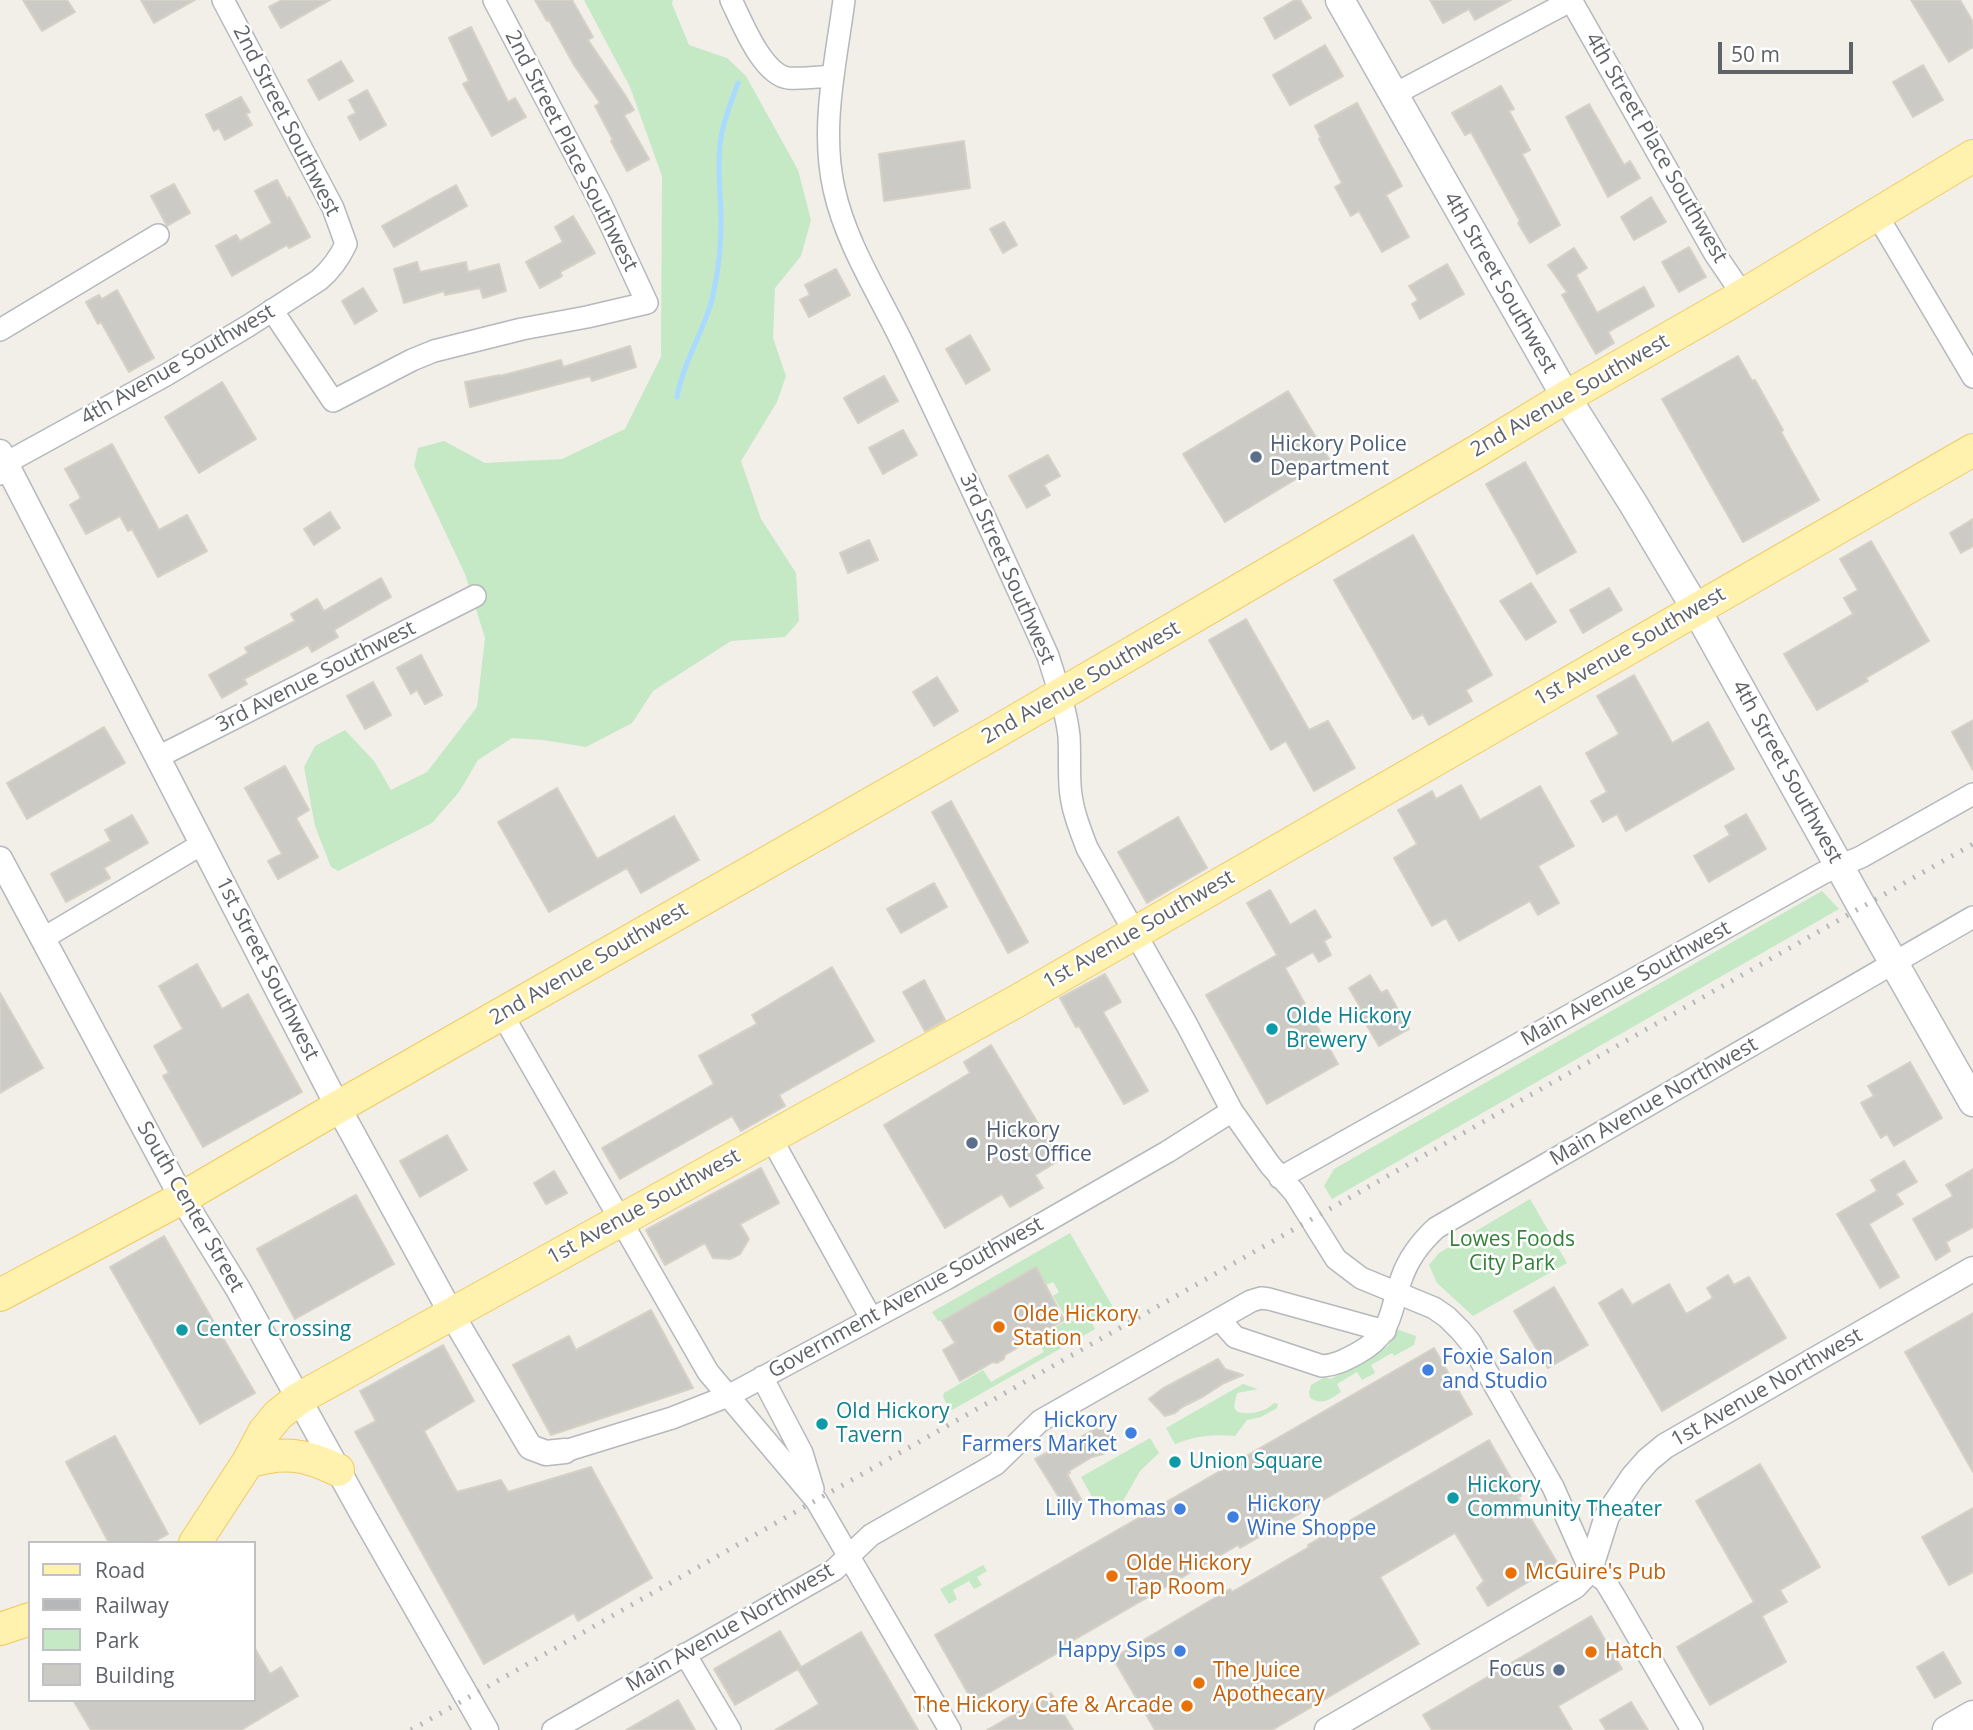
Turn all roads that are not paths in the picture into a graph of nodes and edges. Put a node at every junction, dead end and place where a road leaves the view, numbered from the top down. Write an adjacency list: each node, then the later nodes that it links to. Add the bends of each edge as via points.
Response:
1 (223, 0): 12 (street, 2nd Street Southwest, via 333,208)
2 (494, 0): 14 (street, 2nd Street Place Southwest, via 648,303 434,351 333,401)
3 (731, 0): 7 (street, via 761,57 777,74 788,78)
4 (844, 0): 7 (street, 3rd Street Southwest)
5 (1340, 0): 8 (main road, 4th Street Southwest)
6 (1572, 0): 8 (street); 13 (street, 4th Street Place Southwest, via 1715,254)
7 (833, 76): 22 (street, 3rd Street Southwest, via 830,157 843,219 1018,588)
8 (1393, 95): 17 (main road, 4th Street Southwest)
9 (1973, 156): 10 (main road, 2nd Avenue Southwest)
10 (1877, 215): 13 (main road, 2nd Avenue Southwest); 16 (street)
11 (159, 235): 15 (street)
12 (346, 244): 14 (street, 4th Avenue Southwest, via 328,272)
13 (1743, 295): 17 (main road, 2nd Avenue Southwest)
14 (272, 310): 19 (street, 4th Avenue Southwest, via 166,375)
15 (0, 330)
16 (1973, 377)
17 (1566, 397): 21 (main road, 4th Street Southwest); 22 (main road, 2nd Avenue Southwest)
18 (1973, 450): 21 (main road, 1st Avenue Southwest)
19 (2, 465): 23 (street, 1st Street Southwest)
20 (475, 596): 23 (street, 3rd Avenue Southwest)
21 (1696, 609): 27 (main road, 4th Street Southwest); 29 (main road, 1st Avenue Southwest)
22 (1060, 695): 29 (street, 3rd Street Southwest, via 1069,734 1070,786 1077,822); 32 (main road, 2nd Avenue Southwest)
23 (158, 757): 25 (street, 1st Street Southwest)
24 (1973, 794): 27 (street, Main Avenue Southwest)
25 (202, 844): 30 (street); 34 (street, 1st Street Southwest)
26 (0, 859): 30 (street, South Center Street)
27 (1839, 866): 31 (main road, 4th Street Southwest); 37 (street, Main Avenue Southwest)
28 (1973, 917): 31 (street, Main Avenue Northwest)
29 (1135, 932): 35 (street, 3rd Street Southwest); 36 (main road, 1st Avenue Southwest)
30 (42, 939): 38 (street, South Center Street)
31 (1894, 964): 33 (main road, 4th Street Southwest); 41 (street, Main Avenue Northwest, via 1436,1228 1419,1243)
32 (502, 1014): 34 (main road, 2nd Avenue Southwest); 39 (street)
33 (1973, 1102)
34 (338, 1107): 38 (main road, 2nd Avenue Southwest); 43 (street, 1st Street Southwest)
35 (1232, 1111): 37 (street, 3rd Street Southwest); 44 (street, Government Avenue Southwest, via 958,1273)
36 (771, 1138): 39 (main road, 1st Avenue Southwest); 44 (street)
37 (1280, 1178): 41 (street, 3rd Street Southwest, via 1294,1192 1336,1259 1361,1278)
38 (182, 1198): 42 (main road, 2nd Avenue Southwest); 49 (street, South Center Street)
39 (620, 1221): 43 (main road, 1st Avenue Southwest); 48 (street, via 708,1372)
40 (1973, 1269): 56 (street, 1st Avenue Northwest, via 1665,1446 1633,1477 1607,1516)
41 (1397, 1292): 46 (street, Main Avenue Northwest); 56 (street, 3rd Street Southwest, via 1434,1307 1470,1342 1553,1487)
42 (0, 1295)
43 (451, 1313): 49 (main road, 1st Avenue Southwest); 50 (street, 1st Street Southwest, via 530,1447 546,1453)
44 (871, 1318): 47 (street, Government Avenue Southwest)
45 (1220, 1320): 46 (street, Main Avenue Northwest, via 1261,1298); 46 (street, via 1235,1337 1322,1366 1335,1365 1371,1346); 55 (street, Main Avenue Northwest, via 1040,1421 996,1464 871,1535)
46 (1385, 1331)
47 (762, 1377): 48 (street, Government Avenue Southwest); 53 (street, via 802,1453)
48 (728, 1396): 50 (street, Government Avenue Southwest); 53 (street)
49 (298, 1399): 51 (main road, 1st Avenue Southwest, via 264,1432); 52 (street, South Center Street)
50 (565, 1451)
51 (248, 1462): 52 (main road, via 290,1455 315,1459); 54 (main road, 1st Avenue Southwest)
52 (338, 1470): 61 (street, South Center Street)
53 (816, 1500): 55 (street)
54 (196, 1541)
55 (848, 1556): 59 (street, Main Avenue Northwest, via 827,1574); 64 (street)
56 (1590, 1570): 65 (street, via 1575,1586); 66 (street, 3rd Street Southwest, via 1605,1581)
57 (28, 1620): 58 (main road)
58 (0, 1629)
59 (685, 1654): 62 (street, Main Avenue Northwest); 63 (street)
60 (1973, 1715): 67 (main road)
61 (486, 1730)
62 (553, 1730)
63 (730, 1730)
64 (950, 1730)
65 (1327, 1730)
66 (1692, 1730)
67 (1947, 1730)

